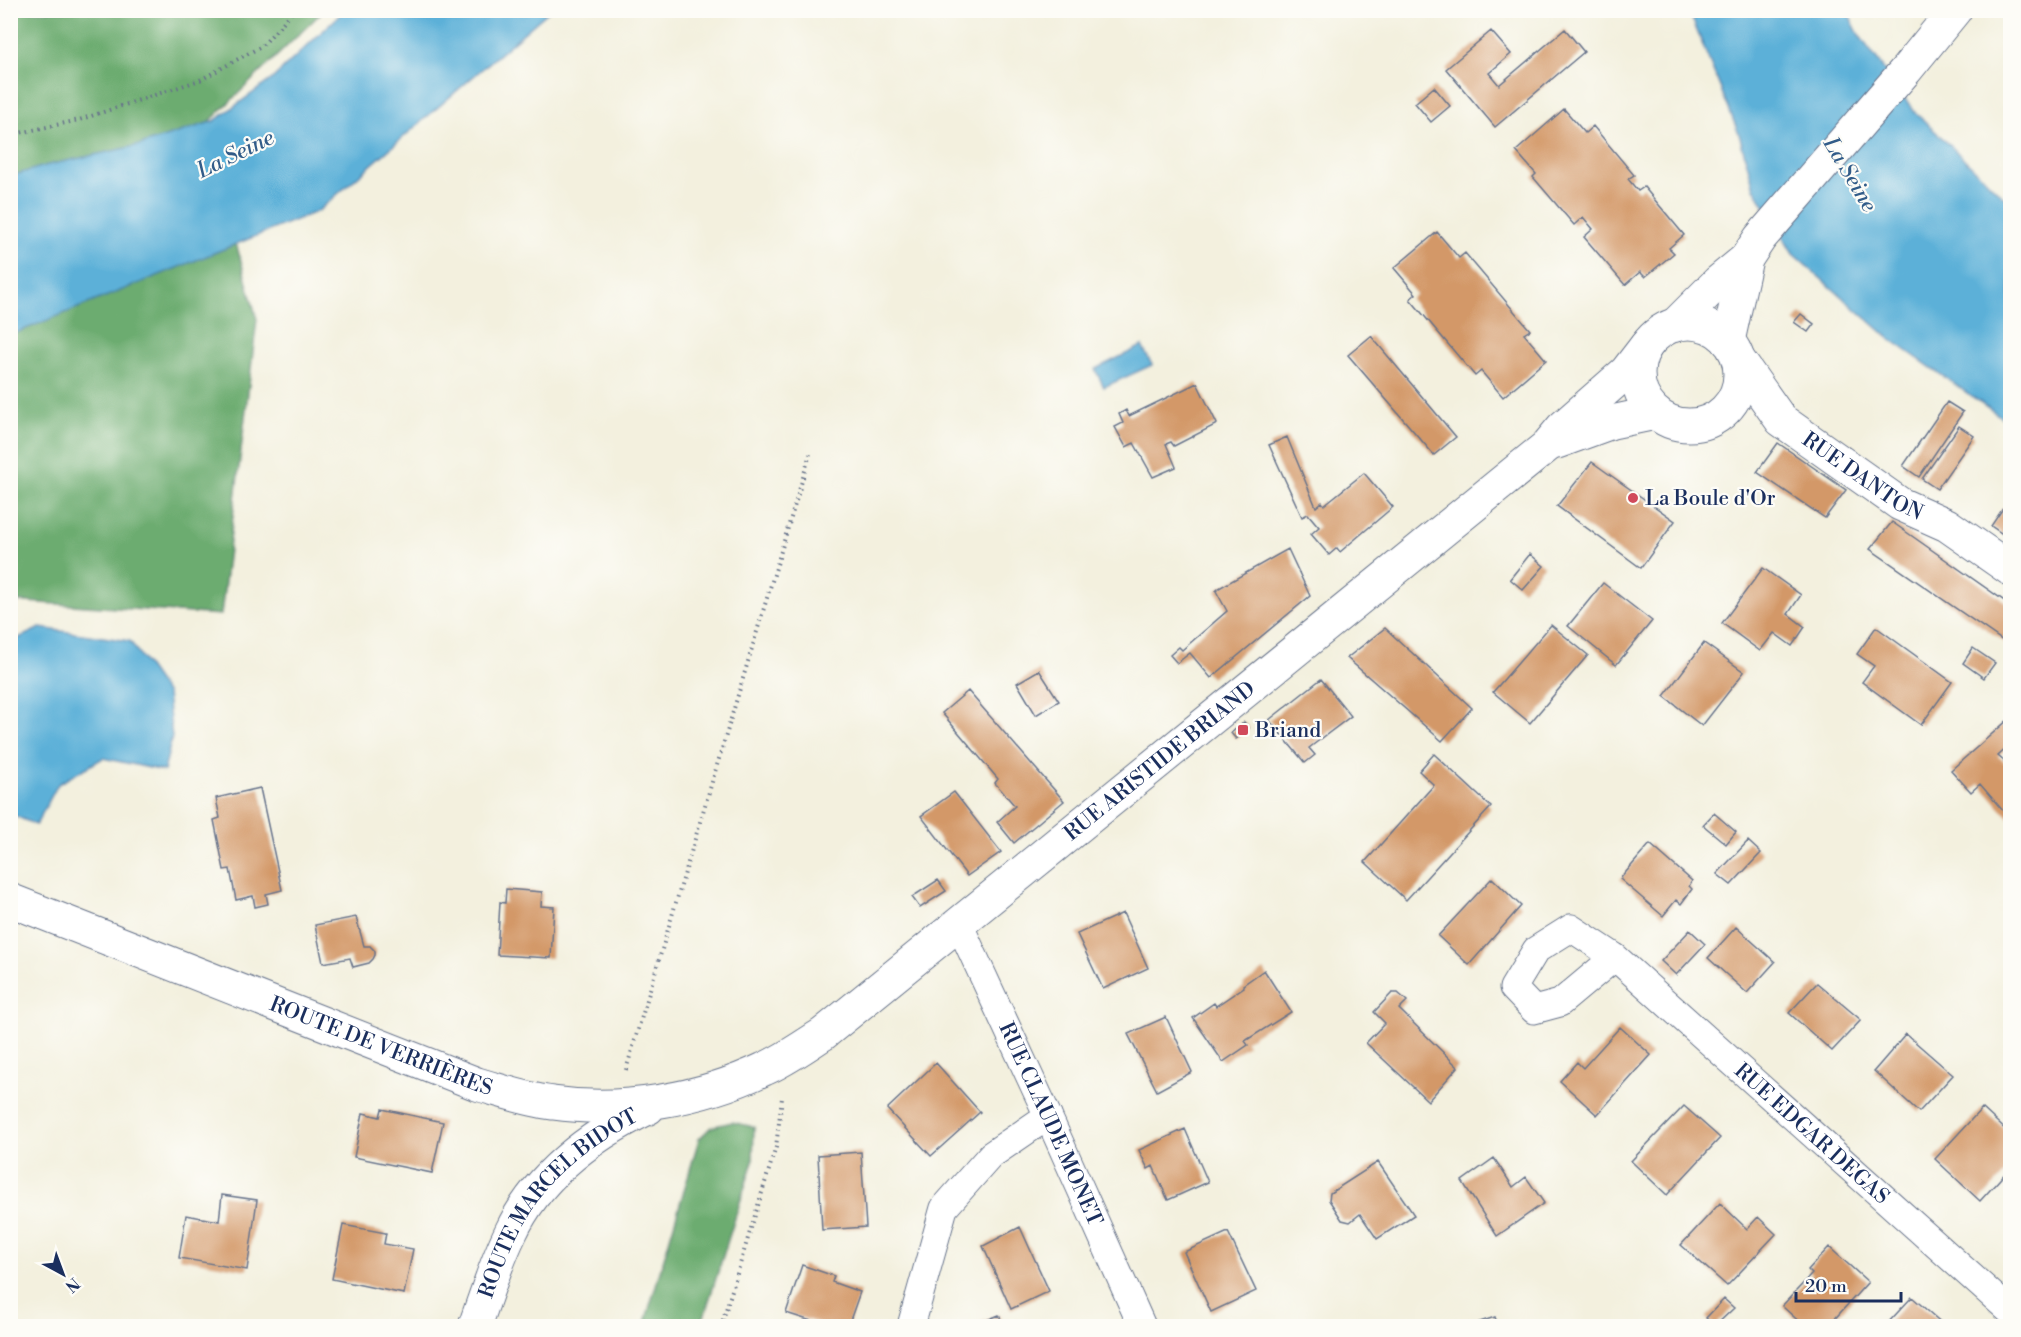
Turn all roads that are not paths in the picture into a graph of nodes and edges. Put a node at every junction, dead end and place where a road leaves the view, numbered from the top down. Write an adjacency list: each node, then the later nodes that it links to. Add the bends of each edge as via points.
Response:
1 (1955, 10): 2 (street)
2 (1753, 248): 3 (street); 5 (street)
3 (1675, 325): 4 (street, via 1659,332); 5 (street, via 1694,323 1712,328)
4 (1646, 346): 6 (street, via 1639,361 1638,382); 7 (street, RUE ARISTIDE BRIAND, via 1626,372)
5 (1733, 350): 6 (street, via 1740,378 1727,409 1707,422 1689,425 1673,423); 8 (street, RUE DANTON, via 1781,420 1900,504 1947,525)
6 (1655, 413): 7 (street, RUE ARISTIDE BRIAND, via 1612,422)
7 (1547, 446): 10 (street, RUE ARISTIDE BRIAND)
8 (2010, 569)
9 (10, 900): 13 (street, ROUTE DE VERRIÈRES, via 477,1084 554,1103 616,1105)
10 (959, 924): 12 (street, RUE ARISTIDE BRIAND, via 824,1034); 14 (street, RUE CLAUDE MONET)
11 (1616, 957): 15 (street, RUE EDGAR DEGAS)
12 (776, 1062): 13 (street, ROUTE DE VERRIÈRES, via 738,1080)
13 (663, 1101): 16 (street, ROUTE MARCEL BIDOT, via 598,1136 544,1181 511,1232)
14 (1048, 1116): 17 (street, via 991,1155 944,1208); 18 (street, RUE CLAUDE MONET)
15 (2010, 1311)
16 (476, 1326)
17 (911, 1326)
18 (1142, 1326)

